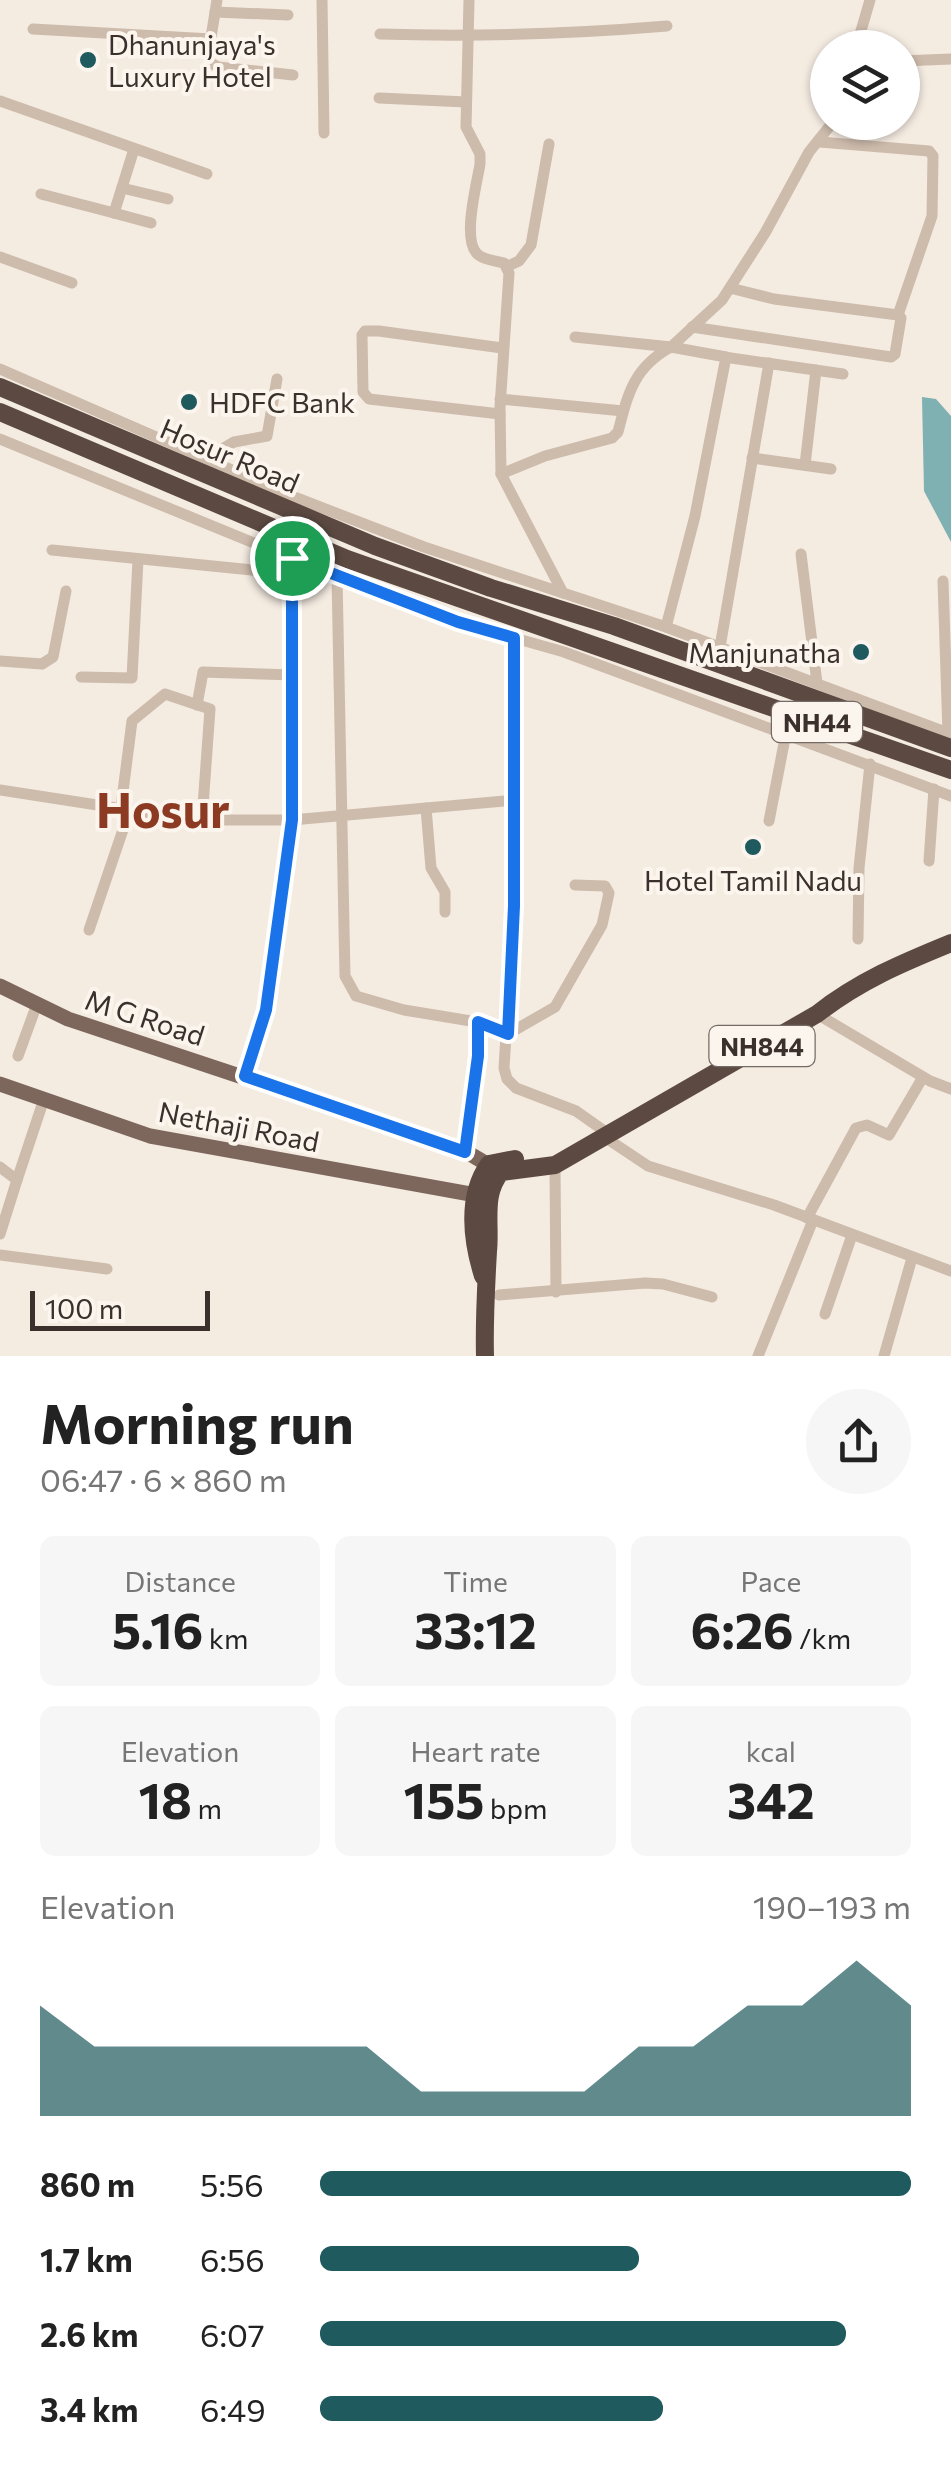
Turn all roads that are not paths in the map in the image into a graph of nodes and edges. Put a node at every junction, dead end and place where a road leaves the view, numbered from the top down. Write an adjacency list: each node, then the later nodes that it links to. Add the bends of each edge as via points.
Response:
1 (322, 0): 18 (street)
2 (469, 0): 10 (street)
3 (870, 0): 8 (street)
4 (216, 6): 5 (street); 11 (street)
5 (288, 15)
6 (667, 26): 10 (street)
7 (33, 29): 11 (street)
8 (861, 30)
9 (380, 34): 10 (street)
10 (466, 36): 17 (street)
11 (211, 38): 14 (street, via 210,64)
12 (951, 59): 13 (street)
13 (920, 60)
14 (293, 75)
15 (379, 98): 17 (street)
16 (0, 101): 21 (street)
17 (466, 102): 29 (street, via 466,127 480,154 472,249)
18 (324, 133)
19 (820, 142): 31 (street); 32 (street, via 934,156 932,216)
20 (550, 144): 29 (street, via 531,245)
21 (134, 149): 22 (street); 23 (street)
22 (207, 174)
23 (122, 188): 25 (street); 26 (street)
24 (40, 194): 26 (street)
25 (168, 199)
26 (114, 213): 27 (street)
27 (150, 223)
28 (0, 256): 30 (street)
29 (508, 266): 36 (street)
30 (72, 283)
31 (730, 288): 32 (street); 33 (street)
32 (898, 315): 33 (street, via 891,357)
33 (692, 327): 35 (street)
34 (575, 337): 35 (street)
35 (671, 347): 37 (street); 45 (street, via 636,376)
36 (502, 348): 44 (street); 47 (street, via 362,335 363,392 370,399)
37 (724, 357): 38 (street); 64 (street, via 695,516)
38 (769, 363): 40 (street); 50 (street)
39 (0, 370): 49 (street)
40 (816, 370): 41 (street); 51 (street)
41 (843, 374)
42 (277, 380): 49 (street, via 268,436 234,442)
43 (0, 387): 63 (highway, Hosur Road / NH44, via 391,552)
44 (500, 399): 45 (street); 47 (street)
45 (624, 411): 53 (street, via 612,438)
46 (0, 412): 67 (highway, Hosur Road / NH44, via 347,559)
47 (500, 414): 53 (street)
48 (0, 439): 56 (street)
49 (207, 458): 62 (street, via 424,547)
50 (752, 458): 51 (street); 66 (street)
51 (804, 466): 52 (street)
52 (831, 470)
53 (501, 474): 62 (street)
54 (52, 550): 57 (street)
55 (802, 554): 71 (street)
56 (292, 558): 58 (street); 59 (street)
57 (138, 560): 58 (street); 70 (street, via 132,678)
58 (292, 574): 69 (street)
59 (337, 577): 65 (street); 83 (street)
60 (943, 581): 74 (street)
61 (66, 591): 68 (street, via 53,657 42,664)
62 (563, 593): 63 (street)
63 (614, 621): 64 (street); 74 (highway, NH44)
64 (666, 627): 66 (street)
65 (514, 638): 67 (street); 80 (street)
66 (720, 647): 71 (street)
67 (591, 649): 73 (street); 76 (highway, NH44)
68 (0, 661)
69 (294, 675): 72 (street, via 203,672); 85 (street)
70 (81, 678)
71 (816, 684): 74 (street)
72 (198, 705): 81 (street, via 165,694 132,721); 84 (street, via 210,709)
73 (786, 733): 75 (street); 86 (street)
74 (950, 738)
75 (870, 764): 77 (street); 91 (street)
76 (951, 770)
77 (934, 789): 79 (street); 87 (street)
78 (0, 790): 81 (street)
79 (951, 796)
80 (515, 800): 82 (street); 97 (street)
81 (126, 808): 84 (street); 90 (street)
82 (426, 808): 83 (street); 89 (street, via 430,868 445,892)
83 (344, 815): 85 (street); 96 (street, via 345,976 356,996)
84 (202, 820): 85 (street)
85 (292, 820): 99 (street, via 266,1010)
86 (769, 821)
87 (929, 861)
88 (575, 885): 97 (street, via 608,888 602,926 556,1007)
89 (445, 912)
90 (89, 930)
91 (858, 938)
92 (951, 943): 95 (highway, NH844, via 877,973)
93 (0, 986): 94 (main road, M G Road)
94 (36, 1004): 98 (street); 99 (main road, M G Road)
95 (817, 1014): 100 (street); 104 (highway, NH844)
96 (478, 1022): 97 (street); 105 (street)
97 (508, 1034): 104 (street, via 506,1078 576,1111)
98 (18, 1056)
99 (245, 1076): 105 (main road, M G Road)
100 (923, 1077): 102 (street); 112 (street, via 889,1135 867,1125 856,1128)
101 (0, 1084): 103 (main road, Nethaji Road)
102 (951, 1090)
103 (44, 1099): 110 (street); 111 (main road, Nethaji Road, via 150,1136)
104 (608, 1136): 106 (highway, NH844); 112 (street, via 648,1166)
105 (465, 1152): 109 (main road, M G Road)
106 (575, 1154): 107 (highway, NH844); 109 (highway, NH844, via 516,1158)
107 (555, 1165): 109 (highway, NH844); 119 (street)
108 (0, 1167): 110 (street)
109 (494, 1168): 111 (highway)
110 (17, 1180): 113 (street)
111 (481, 1196): 123 (highway, via 475,1251 484,1278)
112 (810, 1219): 114 (street); 124 (street)
113 (0, 1234)
114 (852, 1235): 116 (street); 122 (street)
115 (0, 1256): 117 (street)
116 (912, 1258): 118 (street); 125 (street)
117 (106, 1269)
118 (951, 1271)
119 (556, 1292): 120 (street); 121 (street, via 645,1283)
120 (499, 1295)
121 (712, 1297)
122 (824, 1314)
123 (485, 1356)
124 (758, 1356)
125 (884, 1356)

